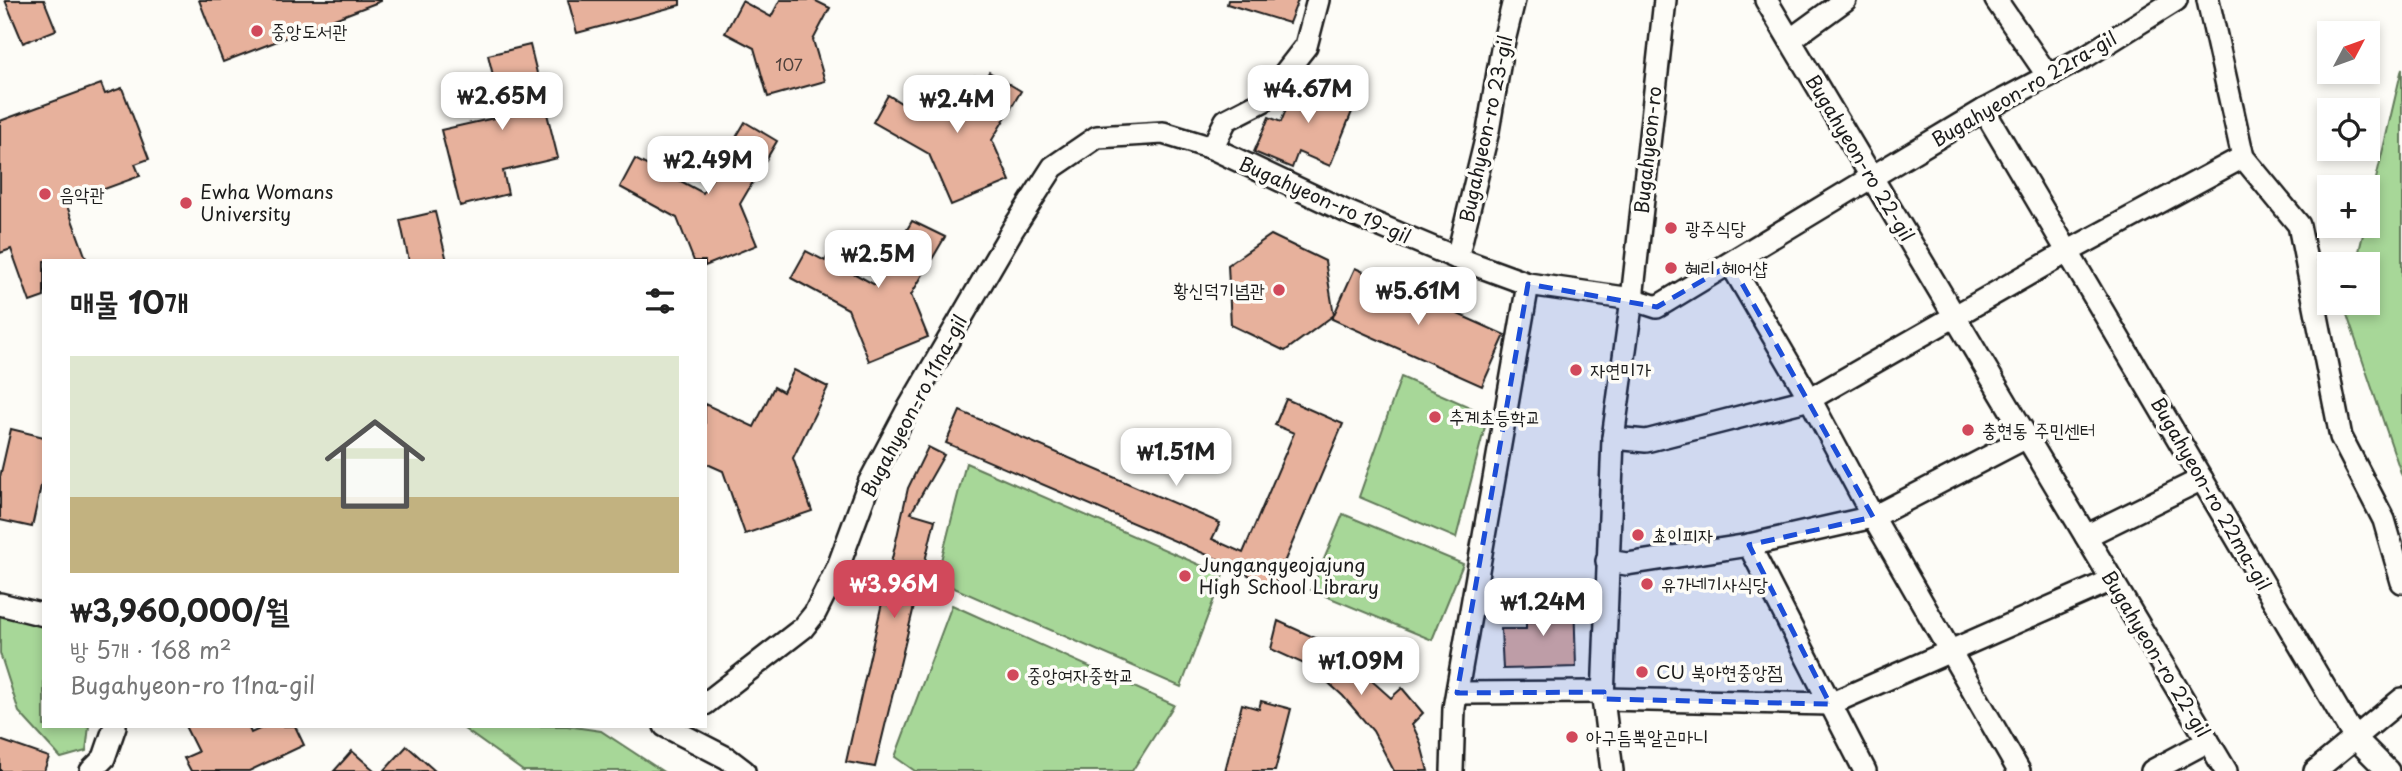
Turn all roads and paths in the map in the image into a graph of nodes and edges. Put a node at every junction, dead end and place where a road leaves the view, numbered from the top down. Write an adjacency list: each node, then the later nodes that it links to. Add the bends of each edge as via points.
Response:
1 (1318, 0): 13 (street, via 1306,46 1263,101 1226,120)
2 (1514, 0): 17 (street, Bugahyeon-ro 23-gil)
3 (1665, 0): 20 (street, Bugahyeon-ro)
4 (1766, 0): 9 (street, Bugahyeon-ro 22-gil)
5 (1845, 0): 9 (street)
6 (1996, 0): 10 (street)
7 (2176, 0): 10 (street, Bugahyeon-ro 22ra-gil)
8 (2208, 0): 14 (street)
9 (1790, 40): 15 (street, Bugahyeon-ro 22-gil)
10 (2048, 76): 11 (street, Bugahyeon-ro 22ra-gil)
11 (1984, 110): 15 (street, Bugahyeon-ro 22ra-gil); 16 (street, Bugahyeon-ro 22ma-gil)
12 (1097, 137): 13 (street, Bugahyeon-ro 19-gil, via 1163,133); 38 (street, Bugahyeon-ro 11na-gil, via 1053,167 941,350 869,483 838,567 815,613 803,628)
13 (1212, 148): 17 (street, Bugahyeon-ro 19-gil)
14 (2243, 157): 16 (street); 31 (street, via 2299,225 2341,437 2384,520)
15 (1872, 177): 18 (street); 21 (street, Bugahyeon-ro 22-gil)
16 (2069, 251): 21 (street); 25 (street, Bugahyeon-ro 22ma-gil)
17 (1457, 258): 19 (street, Bugahyeon-ro 19-gil)
18 (1731, 264): 20 (street, via 1657,307); 22 (street)
19 (1528, 284): 20 (street, Bugahyeon-ro 19-gil); 35 (street)
20 (1632, 299): 23 (street, Bugahyeon-ro)
21 (1955, 317): 22 (street); 24 (street, Bugahyeon-ro 22-gil)
22 (1810, 399): 23 (street, via 1646,441); 26 (street)
23 (1613, 438): 29 (street, Bugahyeon-ro)
24 (2027, 438): 26 (street); 27 (street, Bugahyeon-ro 22-gil)
25 (2202, 479): 27 (street); 42 (street, Bugahyeon-ro 22ma-gil)
26 (1873, 517): 28 (street); 34 (street)
27 (2086, 536): 30 (street, Bugahyeon-ro 22-gil)
28 (1749, 545): 29 (street, via 1627,564); 39 (street)
29 (1607, 561): 36 (street, Bugahyeon-ro)
30 (2112, 580): 34 (street); 43 (street, Bugahyeon-ro 22-gil)
31 (2402, 582)
32 (0, 604): 33 (street)
33 (42, 614)
34 (1950, 651): 39 (street); 49 (street)
35 (1457, 693): 36 (street); 46 (street)
36 (1603, 696): 39 (street); 47 (street, Bugahyeon-ro)
37 (2402, 699): 42 (street)
38 (707, 702)
39 (1830, 704): 48 (street)
40 (114, 728): 44 (street, via 104,758)
41 (669, 728): 45 (street)
42 (2354, 737): 52 (street); 53 (street, Bugahyeon-ro 22ma-gil)
43 (2208, 741): 50 (street); 51 (street, Bugahyeon-ro 22-gil)
44 (91, 771)
45 (744, 771)
46 (1452, 771)
47 (1612, 771)
48 (1865, 771)
49 (2020, 771)
50 (2152, 771)
51 (2227, 771)
52 (2315, 771)
53 (2388, 771)

